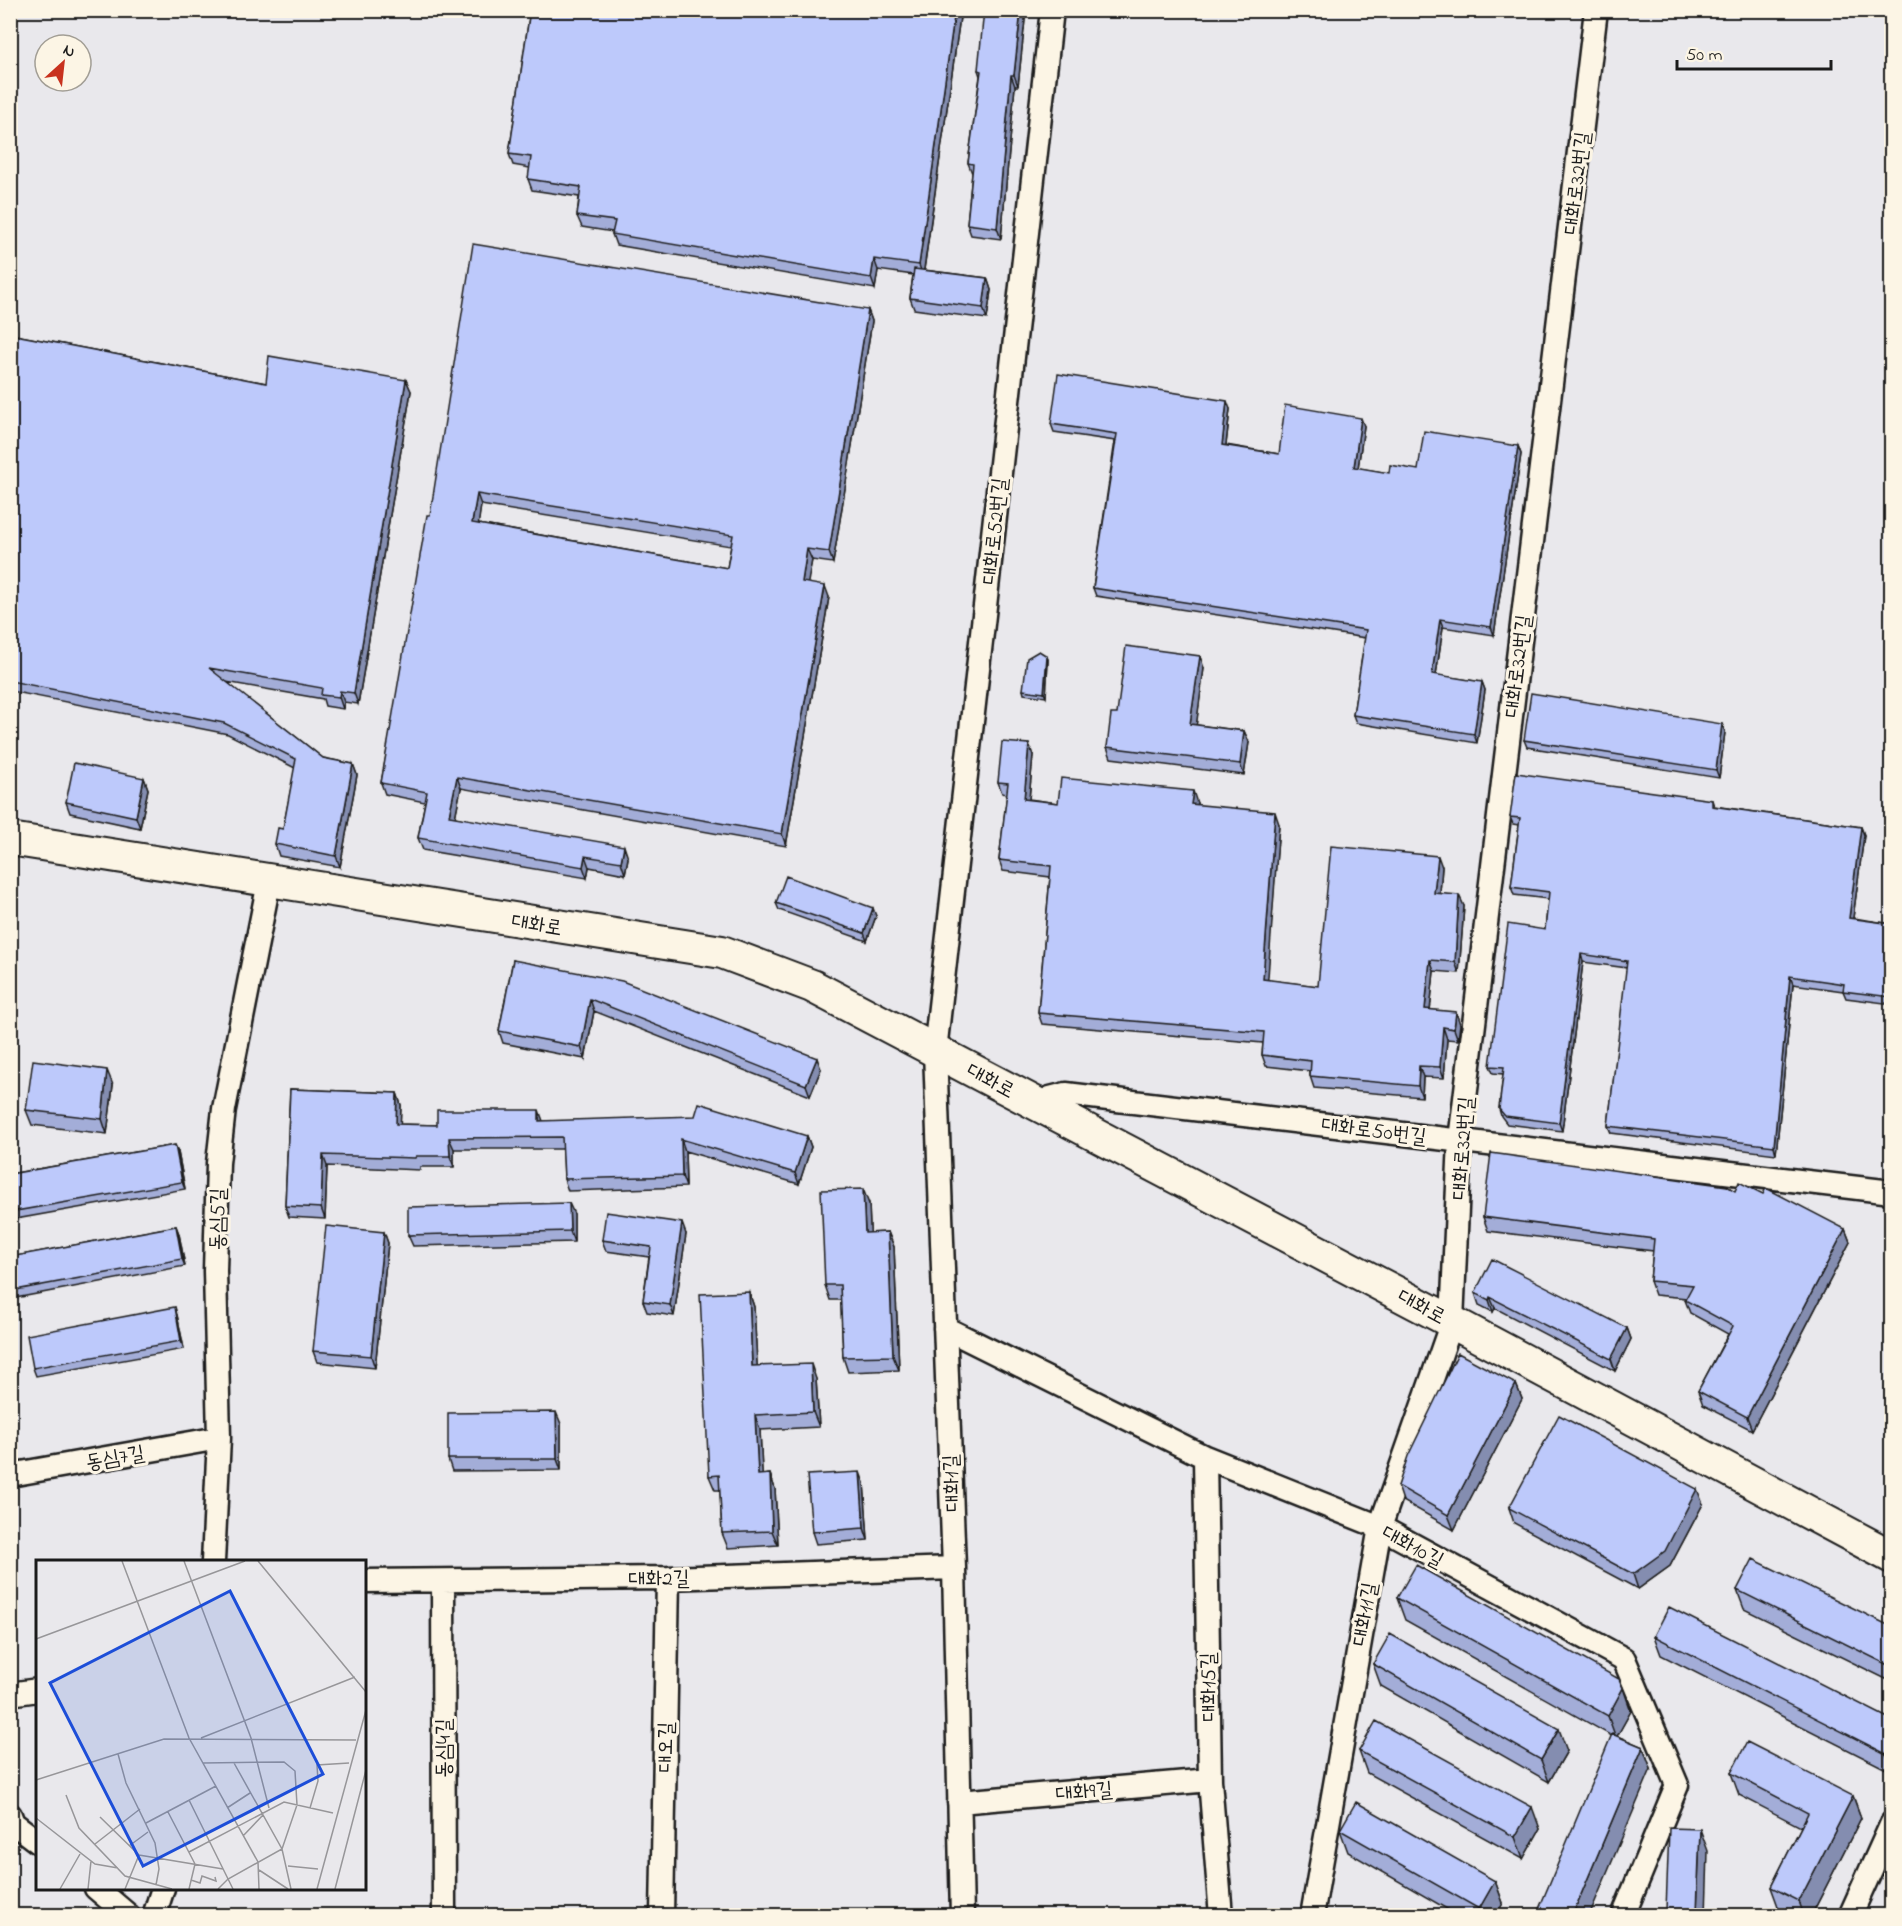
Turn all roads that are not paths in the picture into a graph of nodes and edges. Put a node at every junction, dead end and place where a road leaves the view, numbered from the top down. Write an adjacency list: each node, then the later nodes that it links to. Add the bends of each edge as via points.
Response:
1 (1052, 10): 5 (street, 대화로52번길)
2 (1596, 10): 7 (street, 대화로32번길)
3 (10, 839): 4 (main road, 대화로)
4 (269, 882): 5 (main road, 대화로, via 722,952 812,986); 11 (street, 동심5길, via 224,1109 218,1163 215,1271)
5 (935, 1051): 6 (main road, 대화로); 10 (street, 대화1길)
6 (1038, 1105): 7 (street, 대화로50번길, via 1066,1095); 9 (main road, 대화로)
7 (1460, 1140): 8 (street, 대화로50번길); 9 (street, 대화로32번길)
8 (1892, 1192)
9 (1452, 1322): 14 (street, 대화11길); 15 (main road, 대화로)
10 (945, 1328): 12 (street, 대화10길); 17 (street, 대화1길)
11 (219, 1438): 13 (street, 동심7길); 16 (street, 동심5길)
12 (1205, 1457): 14 (street, 대화10길); 23 (street, 대화15길)
13 (10, 1475)
14 (1380, 1527): 36 (street, 대화11길); 37 (street, 대화10길, via 1624,1659 1677,1785)
15 (1892, 1557)
16 (213, 1560)
17 (954, 1568): 18 (street, 대화2길); 24 (street, 대화1길)
18 (668, 1578): 20 (street, 대화2길); 33 (street, 대오길)
19 (366, 1581): 20 (street, 대화2길)
20 (442, 1581): 32 (street, 동심4길)
21 (36, 1690): 22 (street)
22 (10, 1694)
23 (1210, 1780): 24 (street, 대화9길); 35 (street, 대화15길)
24 (959, 1802): 34 (street, 대화1길)
25 (12, 1821): 27 (street)
26 (1892, 1823): 38 (street)
27 (36, 1840)
28 (98, 1890): 30 (street)
29 (162, 1890): 31 (street)
30 (129, 1916)
31 (154, 1916)
32 (444, 1916)
33 (662, 1916)
34 (962, 1916)
35 (1221, 1916)
36 (1312, 1916)
37 (1623, 1916)
38 (1850, 1916)

